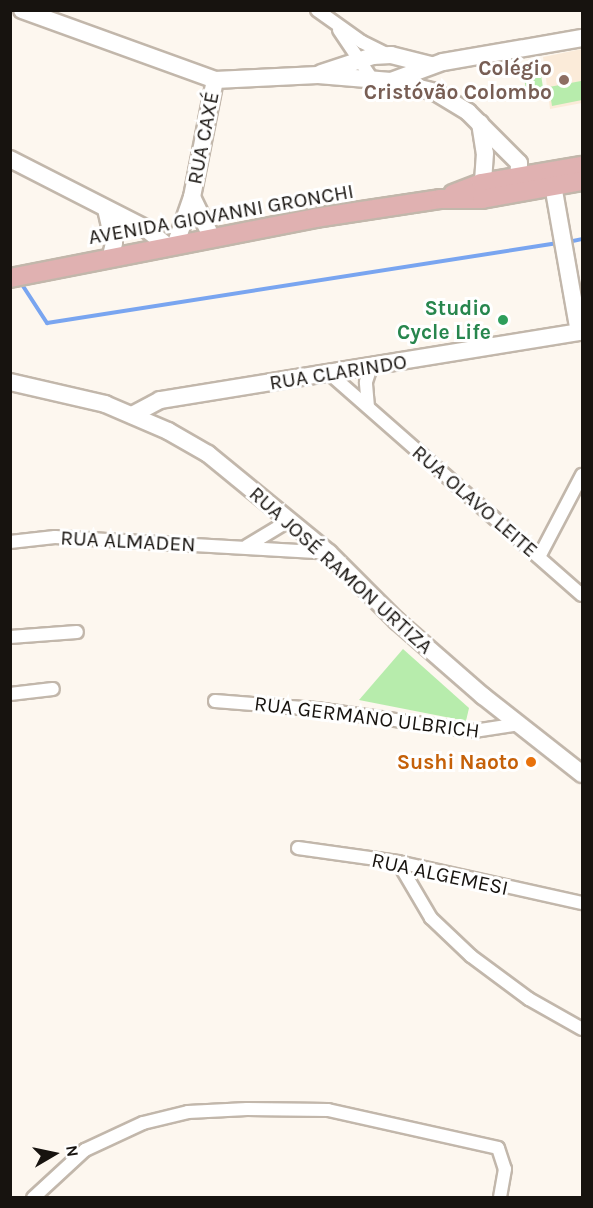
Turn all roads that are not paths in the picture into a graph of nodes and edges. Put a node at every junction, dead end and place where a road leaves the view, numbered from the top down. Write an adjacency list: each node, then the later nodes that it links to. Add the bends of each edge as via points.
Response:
1 (22, 10): 9 (street)
2 (317, 10): 3 (street)
3 (333, 21): 5 (street); 6 (street, via 362,42)
4 (582, 38): 6 (street)
5 (359, 58): 6 (street); 7 (street); 8 (street)
6 (412, 62): 10 (street); 11 (street)
7 (318, 75): 8 (street); 9 (street)
8 (372, 79): 10 (street)
9 (215, 80): 19 (street, RUA CAXÉ)
10 (391, 81): 11 (street)
11 (435, 92): 12 (street)
12 (480, 123): 16 (street, via 513,155); 18 (street, via 485,153)
13 (10, 159): 20 (street)
14 (582, 166): 16 (main road, AVENIDA GIOVANNI GRONCHI)
15 (582, 181): 17 (main road, AVENIDA GIOVANNI GRONCHI)
16 (517, 185): 17 (main road, AVENIDA GIOVANNI GRONCHI); 18 (main road, AVENIDA GIOVANNI GRONCHI)
17 (553, 186): 25 (street)
18 (482, 191): 21 (main road, AVENIDA GIOVANNI GRONCHI)
19 (192, 197): 21 (street, RUA CAXÉ); 22 (street, RUA CAXÉ)
20 (106, 209): 22 (street); 23 (street, via 114,243)
21 (211, 236): 22 (main road, AVENIDA GIOVANNI GRONCHI)
22 (171, 244): 23 (main road, AVENIDA GIOVANNI GRONCHI)
23 (111, 256): 24 (main road, AVENIDA GIOVANNI GRONCHI)
24 (10, 278)
25 (581, 332): 26 (street, RUA CLARINDO)
26 (371, 367): 27 (street, RUA CLARINDO); 29 (street, via 366,382)
27 (330, 374): 29 (street, RUA OLAVO LEITE); 30 (street, RUA CLARINDO, via 160,400)
28 (10, 382): 30 (street, RUA JOSÉ RAMON URTIZA)
29 (368, 408): 36 (street, RUA OLAVO LEITE)
30 (132, 415): 32 (street, RUA JOSÉ RAMON URTIZA, via 208,454)
31 (582, 475): 36 (street)
32 (290, 520): 34 (street); 35 (street, RUA JOSÉ RAMON URTIZA)
33 (10, 542): 34 (street, RUA ALMADEN, via 55,537)
34 (246, 546): 35 (street, RUA ALMADEN)
35 (329, 553): 43 (street, RUA JOSÉ RAMON URTIZA, via 397,621)
36 (539, 557): 37 (street, RUA OLAVO LEITE)
37 (582, 595)
38 (76, 632): 39 (street)
39 (10, 637)
40 (54, 689): 41 (street)
41 (10, 694)
42 (215, 701): 43 (street, RUA GERMANO ULBRICH, via 316,709 474,731)
43 (519, 724): 44 (street, RUA JOSÉ RAMON URTIZA)
44 (582, 774)
45 (298, 848): 46 (street, RUA ALGEMESI)
46 (398, 862): 47 (street, RUA ALGEMESI); 48 (street, via 431,918 471,956 529,999)
47 (582, 903)
48 (582, 1029)
49 (33, 1197): 50 (street, via 85,1150 143,1123 188,1112 247,1108 328,1110 498,1148 505,1169)
50 (500, 1197)

